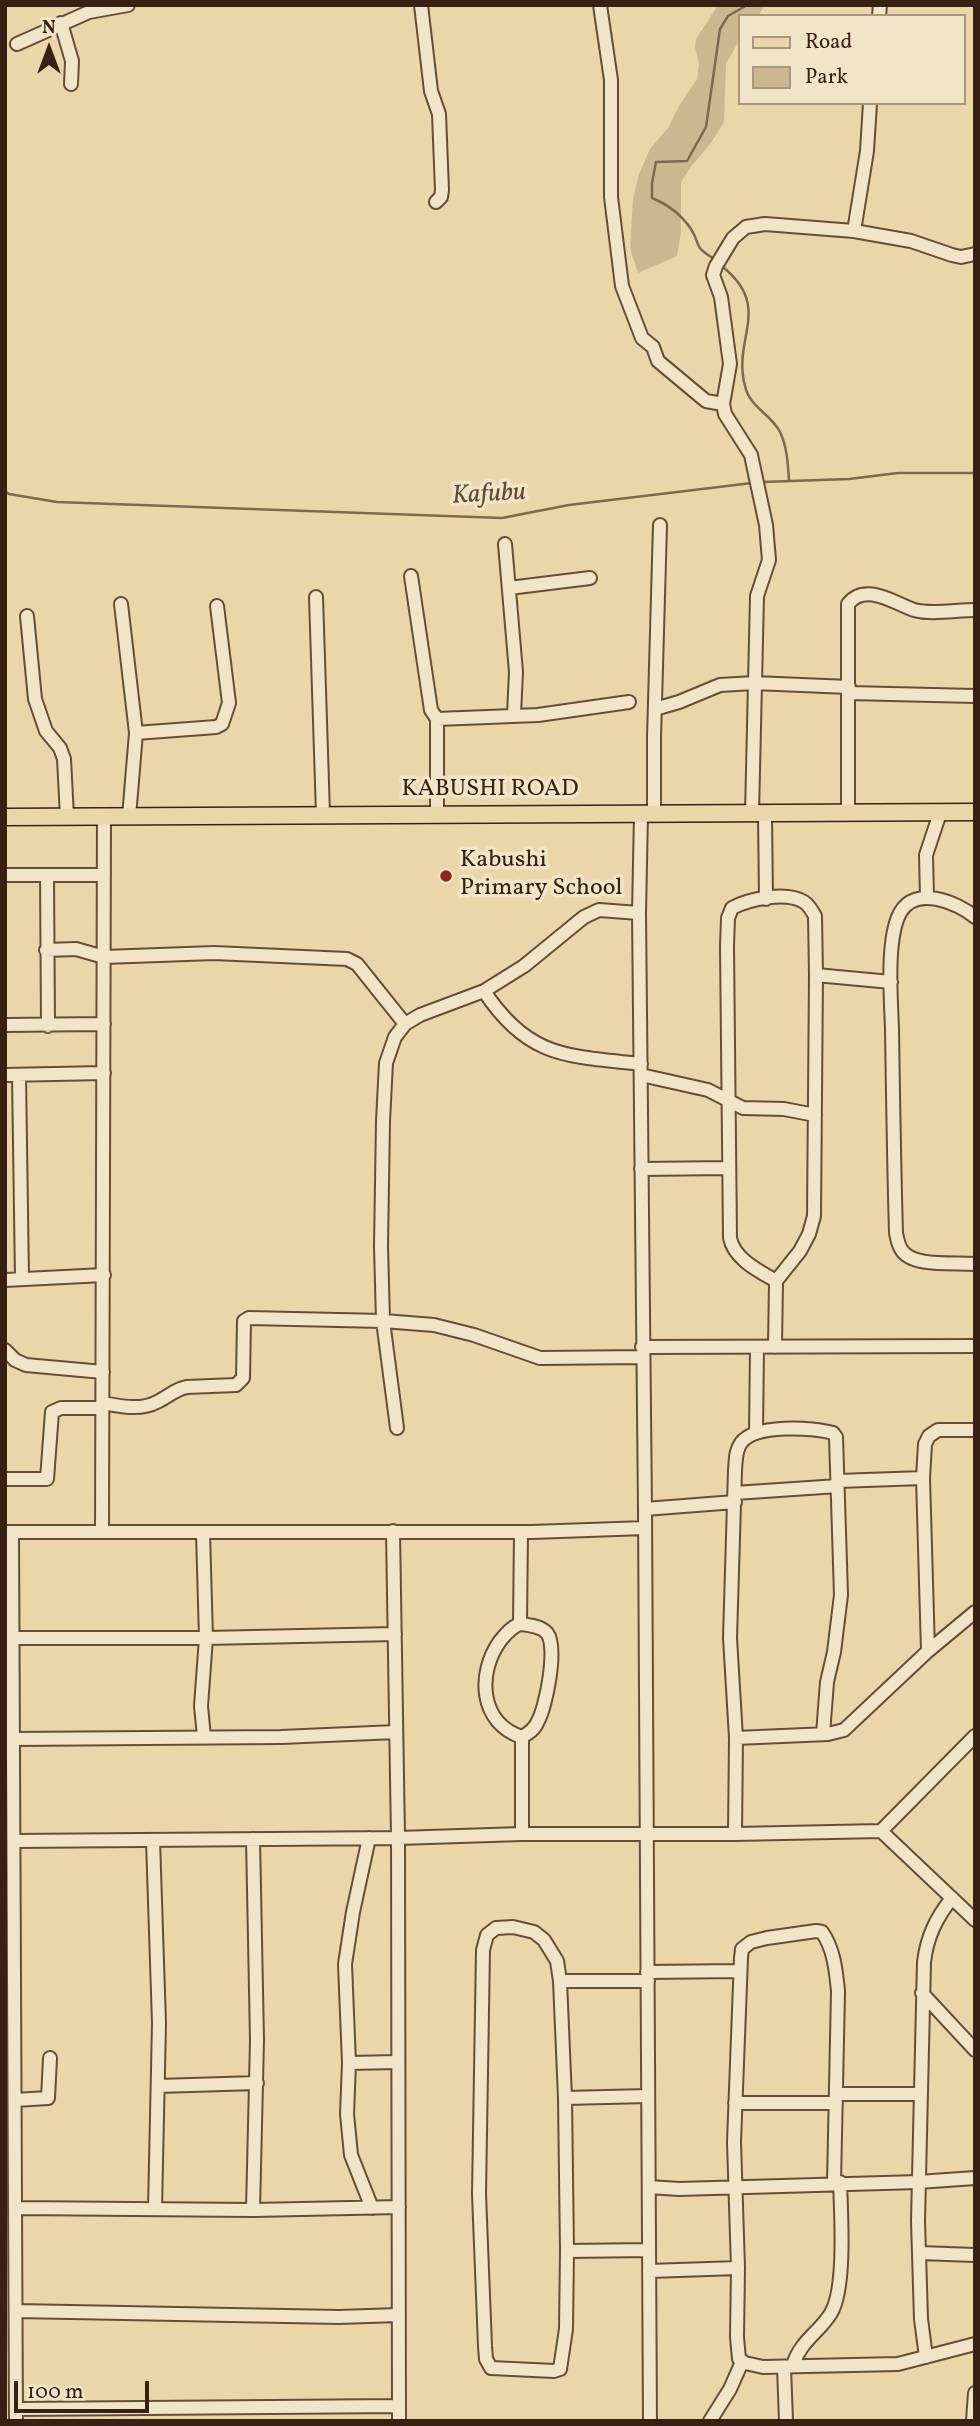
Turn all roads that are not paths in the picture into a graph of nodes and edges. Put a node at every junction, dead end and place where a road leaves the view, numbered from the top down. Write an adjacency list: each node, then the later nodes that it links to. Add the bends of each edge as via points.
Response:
1 (128, 5): 4 (street)
2 (421, 5): 8 (street, via 431,91 439,114 442,190)
3 (600, 5): 11 (street, via 611,80 611,197 622,286 642,338 653,347 658,361 706,401)
4 (61, 23): 5 (street); 6 (street, via 72,61)
5 (17, 44)
6 (71, 84)
7 (870, 105): 9 (street)
8 (436, 202)
9 (854, 230): 10 (street, via 911,240 961,257); 11 (street, via 765,224 746,226 733,238 713,275 730,363)
10 (975, 254)
11 (723, 404): 22 (street, via 751,460 766,525 769,560 757,596)
12 (660, 525): 26 (street)
13 (505, 544): 16 (street)
14 (411, 576): 28 (street, via 431,709)
15 (590, 578): 16 (street)
16 (509, 588): 27 (street, via 516,672)
17 (316, 597): 32 (street)
18 (121, 604): 29 (street)
19 (217, 606): 29 (street, via 229,702 222,724)
20 (975, 610): 23 (street, via 914,610 870,594 853,598 847,613)
21 (27, 616): 38 (street, via 35,699 46,731 64,760)
22 (754, 683): 23 (street); 26 (street, via 720,685); 35 (street)
23 (849, 690): 24 (street); 36 (street)
24 (975, 696)
25 (629, 702): 27 (street, via 538,715)
26 (655, 709): 34 (street)
27 (513, 714): 28 (street)
28 (437, 719): 33 (street)
29 (136, 733): 40 (street)
30 (975, 812): 31 (main road, KABUSHI ROAD)
31 (940, 813): 36 (main road, KABUSHI ROAD); 44 (street, via 926,855)
32 (323, 814): 33 (main road, KABUSHI ROAD); 40 (main road, KABUSHI ROAD)
33 (437, 814): 34 (main road, KABUSHI ROAD)
34 (647, 814): 35 (main road, KABUSHI ROAD); 46 (street)
35 (759, 814): 36 (main road, KABUSHI ROAD); 45 (street)
36 (848, 814)
37 (5, 817): 38 (main road, KABUSHI ROAD)
38 (67, 817): 39 (main road, KABUSHI ROAD)
39 (104, 817): 40 (main road, KABUSHI ROAD); 43 (street)
40 (129, 817)
41 (5, 875): 42 (street)
42 (47, 875): 43 (street); 48 (street)
43 (104, 876): 49 (street)
44 (927, 897): 47 (street); 51 (street, via 901,909 893,927)
45 (766, 899): 50 (street, via 807,903 815,916); 60 (street, via 742,903 732,908 728,918)
46 (639, 913): 52 (street, via 600,910 584,917 524,966); 57 (street)
47 (975, 917)
48 (46, 950): 49 (street, via 76,949); 56 (street)
49 (104, 957): 53 (street); 54 (street, via 214,953 347,959)
50 (816, 975): 51 (street); 61 (street)
51 (891, 982): 64 (street, via 896,1233 901,1249 911,1259)
52 (484, 991): 54 (street); 57 (street, via 500,1014 531,1042)
53 (104, 1024): 56 (street); 58 (street)
54 (405, 1024): 69 (street, via 386,1063 381,1182)
55 (5, 1025): 56 (street)
56 (48, 1026)
57 (641, 1069): 60 (street); 63 (street)
58 (104, 1073): 59 (street); 65 (street)
59 (12, 1075): 66 (street)
60 (727, 1100): 61 (street, via 751,1110 784,1109); 62 (street)
61 (814, 1115): 68 (street, via 814,1216 800,1251)
62 (728, 1168): 63 (street); 68 (street, via 732,1247)
63 (641, 1169): 74 (street)
64 (975, 1265)
65 (104, 1275): 66 (street); 75 (street)
66 (22, 1279): 67 (street)
67 (5, 1280)
68 (776, 1281): 72 (street)
69 (383, 1321): 74 (street, via 447,1328 540,1358); 76 (street, via 247,1318 243,1378 236,1385 180,1388 156,1403 135,1408); 77 (street)
70 (975, 1346): 72 (street)
71 (757, 1347): 72 (street); 74 (street); 79 (street)
72 (775, 1347)
73 (5, 1350): 75 (street, via 26,1365)
74 (643, 1352): 84 (street)
75 (103, 1372): 76 (street)
76 (102, 1405): 81 (street, via 52,1412 47,1479); 88 (street)
77 (397, 1428)
78 (975, 1430): 80 (street, via 932,1432 925,1444)
79 (756, 1432): 82 (street, via 797,1429 833,1433); 83 (street, via 741,1442 737,1452)
80 (923, 1478): 82 (street); 96 (street)
81 (5, 1479)
82 (838, 1483): 83 (street); 98 (street, via 841,1595)
83 (735, 1497): 84 (street); 102 (street, via 730,1638)
84 (645, 1509): 85 (street)
85 (645, 1528): 89 (street); 108 (street)
86 (393, 1531): 89 (street); 90 (street); 93 (street)
87 (9, 1532): 88 (street); 94 (street)
88 (102, 1532): 90 (street)
89 (521, 1532): 92 (street)
90 (203, 1533): 95 (street)
91 (975, 1612): 96 (street)
92 (520, 1624): 101 (street, via 542,1630 551,1645 544,1706 535,1727); 101 (street, via 495,1648 484,1693 503,1725)
93 (394, 1634): 95 (street); 97 (street)
94 (13, 1638): 95 (street); 103 (street)
95 (206, 1638): 100 (street, via 201,1706)
96 (928, 1651): 98 (street, via 849,1727)
97 (396, 1732): 100 (street); 109 (street)
98 (823, 1734): 102 (street)
99 (975, 1736): 105 (street)
100 (204, 1737): 103 (street)
101 (522, 1737): 106 (street)
102 (736, 1738): 107 (street)
103 (13, 1739): 104 (street)
104 (10, 1782): 113 (street)
105 (881, 1831): 107 (street); 114 (street)
106 (522, 1834): 108 (street); 109 (street)
107 (735, 1834): 108 (street)
108 (646, 1835): 117 (street)
109 (398, 1838): 111 (street); 122 (street)
110 (253, 1839): 111 (street); 112 (street); 124 (street)
111 (369, 1839): 123 (street, via 345,1964)
112 (153, 1840): 113 (street); 125 (street)
113 (14, 1841): 130 (street)
114 (952, 1898): 115 (street); 119 (street, via 926,1946)
115 (975, 1920)
116 (740, 1971): 117 (street); 129 (street, via 746,1945 782,1935 821,1932 836,1966); 131 (street)
117 (648, 1977): 118 (street); 127 (street)
118 (559, 1981): 128 (street); 142 (street, via 557,1961 534,1932 496,1928 487,1935 483,1950 479,2194 484,2334 491,2368 559,2369 566,2329)
119 (922, 1993): 120 (street); 126 (street)
120 (975, 2050)
121 (50, 2058): 130 (street, via 48,2098)
122 (398, 2062): 123 (street); 137 (street)
123 (349, 2063): 139 (street, via 351,2155)
124 (257, 2083): 125 (street); 141 (street)
125 (158, 2085): 140 (street)
126 (919, 2094): 129 (street); 133 (street)
127 (648, 2096): 128 (street); 136 (street)
128 (565, 2098): 142 (street)
129 (836, 2099): 131 (street); 134 (street)
130 (15, 2100): 138 (street)
131 (735, 2103): 135 (street)
132 (975, 2178): 133 (street)
133 (918, 2182): 134 (street); 144 (street)
134 (837, 2183): 135 (street); 153 (street, via 840,2260 836,2300 832,2312)
135 (734, 2186): 136 (street); 146 (street)
136 (649, 2187): 143 (street)
137 (399, 2207): 139 (street); 149 (street)
138 (15, 2208): 140 (street); 148 (street)
139 (372, 2208): 141 (street)
140 (155, 2209): 141 (street)
141 (253, 2210)
142 (567, 2250): 143 (street)
143 (649, 2250): 147 (street)
144 (920, 2253): 145 (street); 151 (street)
145 (975, 2255)
146 (738, 2268): 147 (street); 152 (street, via 737,2344)
147 (649, 2271): 159 (street)
148 (12, 2302): 149 (street, via 339,2317); 155 (street)
149 (398, 2315): 156 (street)
150 (973, 2347): 151 (street)
151 (926, 2357): 153 (street, via 898,2364)
152 (742, 2362): 153 (street); 160 (street)
153 (788, 2366): 161 (street)
154 (975, 2393): 162 (street)
155 (11, 2395): 157 (street)
156 (399, 2406): 157 (street); 158 (street)
157 (16, 2415)
158 (399, 2421)
159 (650, 2421)
160 (710, 2421)
161 (786, 2421)
162 (973, 2421)

